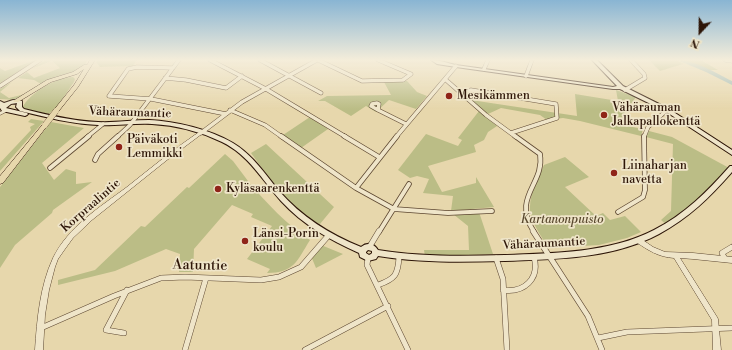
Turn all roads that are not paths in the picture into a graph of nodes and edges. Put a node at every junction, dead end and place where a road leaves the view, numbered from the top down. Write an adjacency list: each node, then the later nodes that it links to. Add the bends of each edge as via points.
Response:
1 (15, 76): 18 (street)
2 (62, 76): 25 (highway, via 49,81)
3 (69, 76): 25 (highway, via 54,81)
4 (72, 76): 15 (highway)
5 (82, 76): 26 (highway)
6 (123, 76): 23 (street, via 109,96)
7 (242, 76): 16 (street, via 226,88); 20 (street)
8 (289, 76): 20 (street); 22 (street)
9 (352, 76): 10 (street, via 362,81 403,80)
10 (408, 76)
11 (449, 76): 17 (street)
12 (528, 76): 19 (main road)
13 (611, 76): 19 (main road)
14 (645, 76): 19 (street)
15 (79, 78): 26 (highway)
16 (165, 78): 23 (street)
17 (446, 80): 21 (street); 35 (street)
18 (0, 86)
19 (623, 88): 30 (main road)
20 (266, 89): 28 (street); 40 (street)
21 (460, 92): 37 (street); 37 (street, via 471,90 556,104 557,118)
22 (321, 93)
23 (148, 99): 31 (street); 33 (street)
24 (0, 100): 25 (main road, Vähäraumantie)
25 (17, 104): 27 (main road); 32 (main road, Vähäraumantie, via 22,110)
26 (61, 105): 38 (highway, bridge)
27 (3, 109): 32 (main road, Vähäraumantie)
28 (230, 110): 31 (street); 47 (street, via 265,125)
29 (378, 110): 35 (street)
30 (667, 110): 39 (main road); 50 (street, via 648,127 644,135 643,197)
31 (226, 114): 36 (street)
32 (46, 116): 34 (main road, Vähäraumantie)
33 (132, 123): 34 (main road, Vähäraumantie); 36 (main road, Vähäraumantie, via 167,124); 41 (street, via 98,154)
34 (103, 124): 42 (street)
35 (406, 124): 40 (street)
36 (201, 133): 51 (main road, Vähäraumantie, via 231,144 245,154 283,200 305,221); 70 (street, Korpraalintie, via 92,216 66,244 52,269)
37 (511, 133): 58 (street, via 541,156 541,163 525,209 530,226)
38 (29, 145): 44 (highway); 45 (highway)
39 (732, 153)
40 (379, 157): 47 (street)
41 (95, 160)
42 (50, 168)
43 (732, 168): 52 (main road, Vähäraumantie, via 698,203 675,222)
44 (0, 174)
45 (0, 182)
46 (409, 184): 48 (street)
47 (356, 188): 48 (street)
48 (394, 209): 49 (street, via 448,213); 53 (street)
49 (492, 211)
50 (618, 212)
51 (328, 236): 55 (main road, Vähäraumantie); 65 (street, Aatuntie, via 300,267 279,278)
52 (638, 240): 57 (street, via 651,250); 58 (main road, Vähäraumantie, via 585,254)
53 (370, 246): 55 (main road); 56 (main road)
54 (732, 247): 63 (street, via 722,253)
55 (362, 251): 61 (main road)
56 (376, 253): 59 (main road, Vähäraumantie); 61 (main road)
57 (675, 255): 63 (street); 72 (street, via 709,308)
58 (549, 256): 60 (main road, Vähäraumantie); 74 (street, via 588,316)
59 (399, 257): 62 (main road, Vähäraumantie, via 435,260); 66 (street, via 395,276 389,282)
60 (534, 257): 62 (main road, Vähäraumantie); 68 (street, via 536,268 522,288 514,291)
61 (368, 258): 66 (street, via 367,265)
62 (496, 258): 68 (street, via 503,279)
63 (725, 259): 64 (street)
64 (732, 260)
65 (206, 278): 67 (street, Aatuntie, via 161,278); 76 (street)
66 (378, 286): 69 (street)
67 (127, 290): 70 (street, Aatuntie); 73 (street, via 106,330)
68 (503, 290): 79 (street)
69 (388, 306): 77 (street); 78 (street)
70 (41, 328): 75 (street, Korpraalintie)
71 (732, 328): 72 (street)
72 (716, 329): 74 (street, via 627,332); 81 (street)
73 (124, 333)
74 (598, 338): 80 (street)
75 (39, 350)
76 (185, 350)
77 (305, 350)
78 (408, 350)
79 (507, 350)
80 (602, 350)
81 (717, 350)

